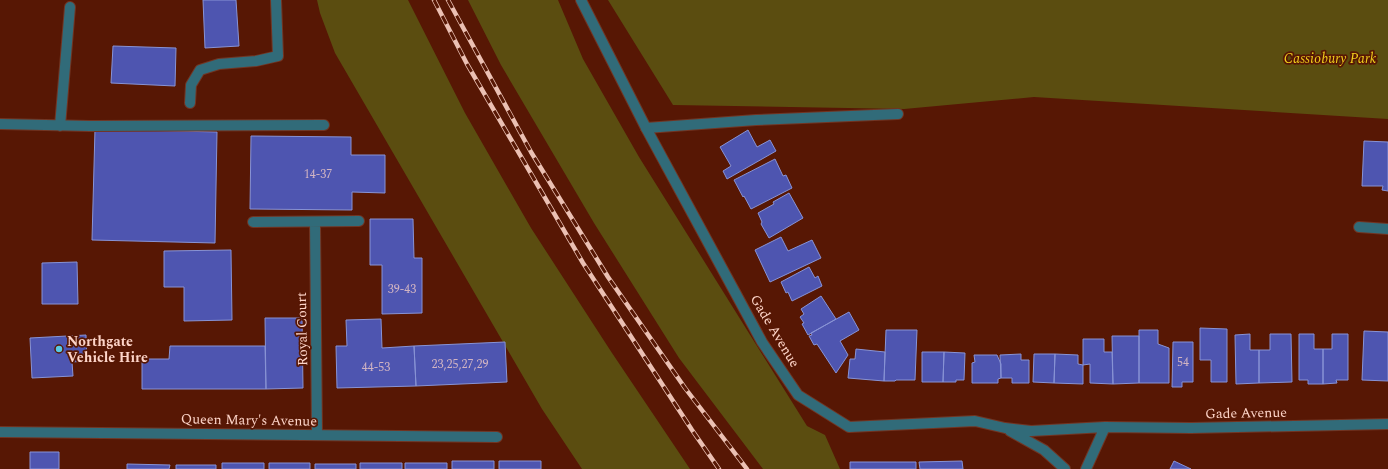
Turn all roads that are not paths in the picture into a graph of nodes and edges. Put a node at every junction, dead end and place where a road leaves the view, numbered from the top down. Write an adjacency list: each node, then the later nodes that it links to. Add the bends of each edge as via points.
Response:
1 (276, 0): 4 (street, via 278,56 219,64 200,70 191,85)
2 (581, 0): 9 (street, Gade Avenue)
3 (70, 7): 8 (street)
4 (190, 103)
5 (898, 114): 9 (street)
6 (0, 124): 8 (street)
7 (324, 125): 8 (street)
8 (60, 126)
9 (646, 128): 17 (street, Gade Avenue, via 762,342 798,396 849,427 975,421)
10 (359, 221): 12 (street)
11 (252, 222): 12 (street)
12 (315, 222): 19 (street, Royal Court)
13 (1359, 226): 14 (street)
14 (1388, 229)
15 (1388, 424): 16 (street, Gade Avenue)
16 (1105, 427): 17 (street, Gade Avenue, via 1031,431); 22 (street)
17 (1004, 428): 21 (street, via 1044,450)
18 (0, 432): 19 (street, Queen Mary's Avenue)
19 (317, 435): 20 (street, Queen Mary's Avenue)
20 (497, 437)
21 (1065, 469)
22 (1086, 469)

